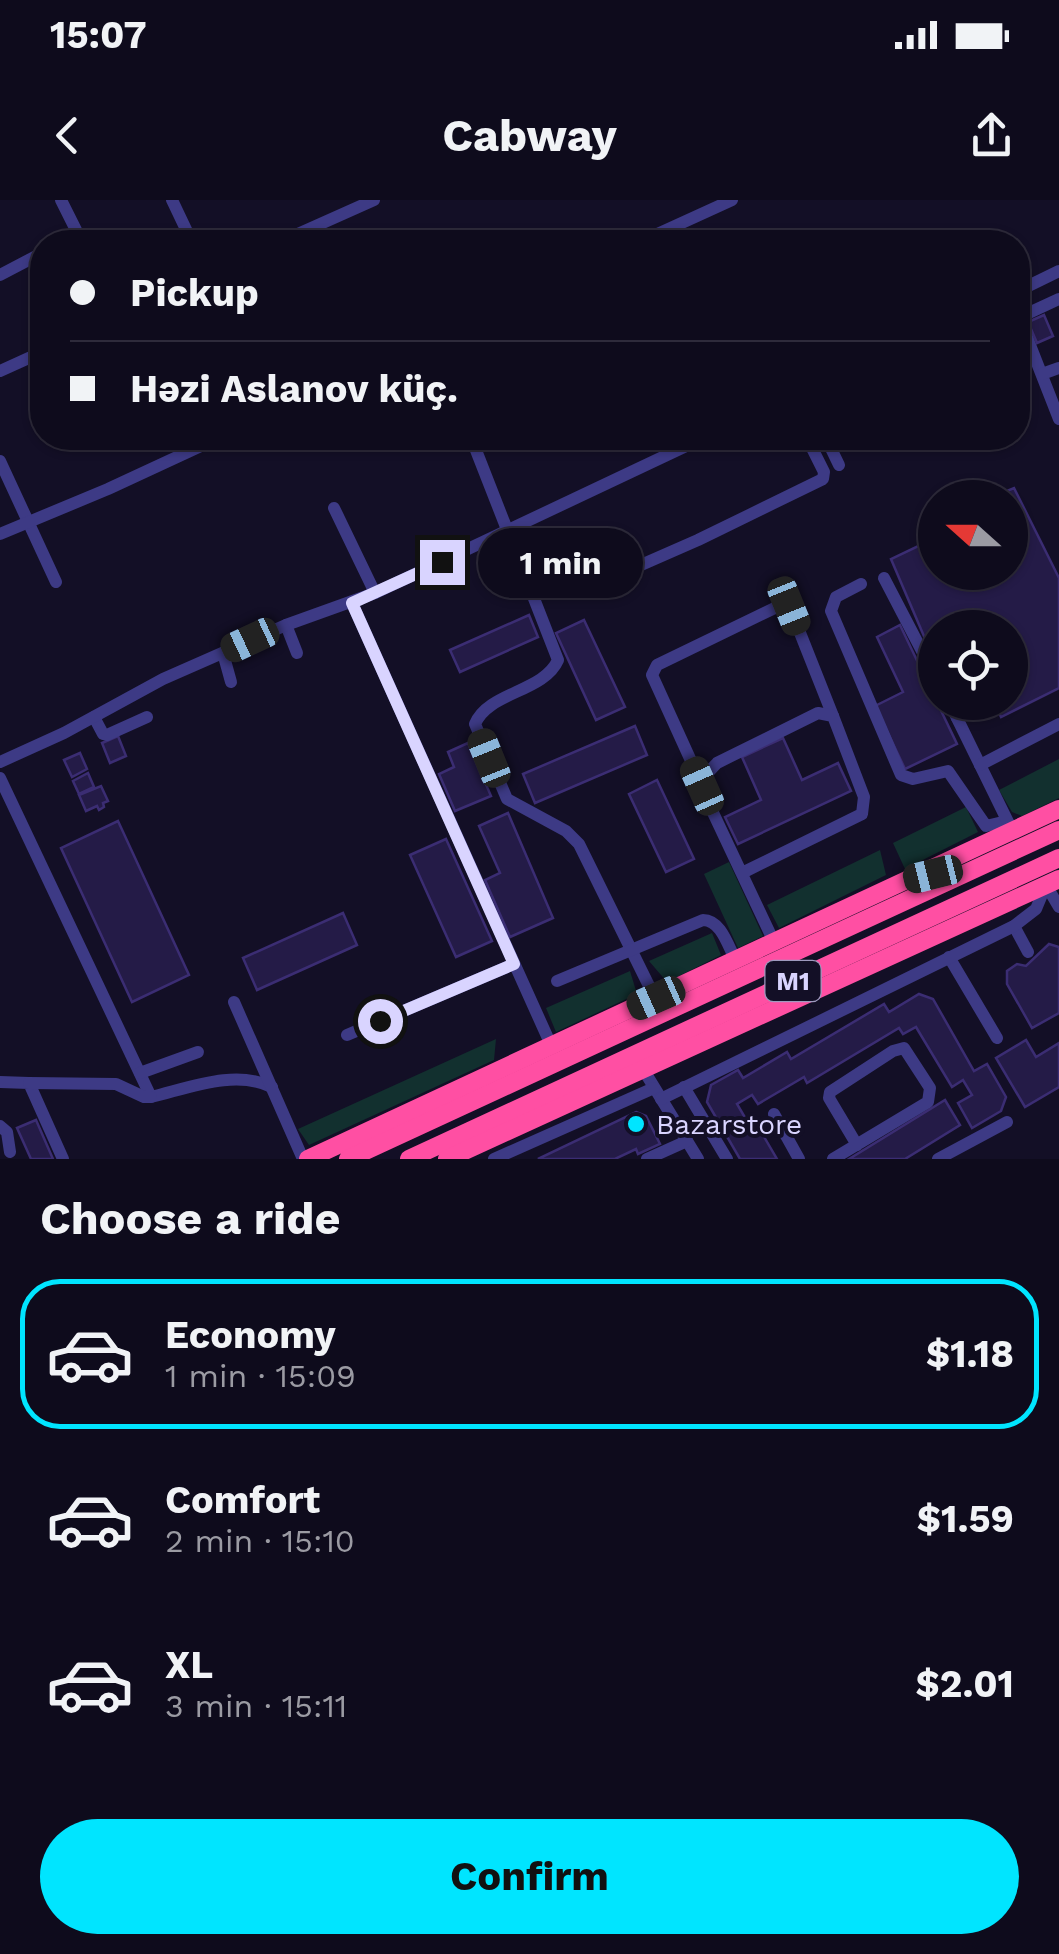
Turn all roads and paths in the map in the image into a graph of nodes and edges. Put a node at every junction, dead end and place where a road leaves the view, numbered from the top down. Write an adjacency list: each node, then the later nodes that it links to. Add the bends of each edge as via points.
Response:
1 (61, 200): 5 (street)
2 (172, 200): 6 (street)
3 (374, 200): 7 (street)
4 (732, 200): 8 (street)
5 (76, 230)
6 (186, 230)
7 (307, 230)
8 (666, 230)
9 (30, 260): 11 (street)
10 (1059, 271): 12 (street)
11 (0, 275)
12 (1030, 284)
13 (1059, 298): 14 (street)
14 (1030, 311)
15 (1030, 346): 19 (street)
16 (30, 357): 18 (street)
17 (1059, 368): 19 (street)
18 (0, 371)
19 (1042, 374): 20 (street)
20 (1059, 419)
21 (192, 450): 29 (street)
22 (476, 450): 30 (street)
23 (678, 450): 30 (street)
24 (813, 450): 35 (street, via 823,479)
25 (832, 450): 27 (street)
26 (0, 461): 29 (street)
27 (840, 465)
28 (334, 508): 36 (street)
29 (29, 521): 31 (street); 33 (street)
30 (509, 530): 36 (street); 63 (street, via 558,660 550,672 482,712 475,724 507,799 579,844)
31 (0, 534)
32 (884, 578): 39 (street)
33 (56, 582)
34 (862, 584): 53 (street, via 836,597 831,610 901,774 913,779 948,771 986,826)
35 (584, 590)
36 (375, 593): 37 (street)
37 (352, 603): 38 (street); 67 (street)
38 (286, 626): 40 (street); 41 (street)
39 (918, 643)
40 (223, 653): 42 (street); 44 (street)
41 (298, 653)
42 (231, 682)
43 (833, 716): 51 (street, via 818,713 717,763); 51 (street, via 783,604 657,664 652,675); 57 (street, via 864,797 862,814)
44 (94, 717): 45 (street, via 107,735); 48 (street)
45 (147, 717)
46 (958, 720): 49 (street)
47 (1059, 724): 49 (street)
48 (0, 762)
49 (980, 765): 53 (street)
50 (0, 778): 76 (street)
51 (702, 786): 57 (street)
52 (1059, 809): 53 (highway)
53 (1010, 826): 59 (highway)
54 (1059, 830): 55 (highway, M1)
55 (1004, 856): 59 (highway); 92 (highway, M1)
56 (1059, 858): 93 (highway, M1)
57 (742, 873): 62 (street)
58 (1052, 882): 60 (street); 61 (street, via 1036,909); 75 (highway)
59 (898, 883): 62 (highway)
60 (1059, 907)
61 (1014, 926): 64 (street); 65 (street)
62 (774, 942): 66 (highway)
63 (631, 949): 66 (street, via 710,920); 68 (street); 69 (street)
64 (1028, 952)
65 (949, 957): 72 (street); 79 (street)
66 (736, 961): 69 (highway)
67 (514, 964): 71 (street); 73 (street)
68 (558, 981)
69 (656, 998): 73 (highway)
70 (234, 1002): 80 (street)
71 (347, 1036)
72 (997, 1038)
73 (552, 1046): 91 (highway)
74 (198, 1052): 76 (street)
75 (643, 1068): 81 (street); 94 (highway)
76 (140, 1073): 82 (street)
77 (0, 1082): 78 (street)
78 (29, 1083): 82 (street, via 116,1084); 90 (street)
79 (684, 1087): 81 (street); 88 (street)
80 (272, 1088): 82 (street, via 257,1080 227,1080); 91 (street)
81 (658, 1093): 86 (street); 95 (street)
82 (151, 1096)
83 (774, 1114): 99 (street)
84 (1007, 1122): 101 (street)
85 (0, 1126): 89 (street)
86 (687, 1141): 96 (street); 97 (street)
87 (857, 1144): 87 (street, via 928,1102 930,1088 904,1048 830,1092); 100 (street)
88 (724, 1154): 98 (street)
89 (9, 1155)
90 (64, 1159)
91 (306, 1159)
92 (348, 1159)
93 (409, 1159)
94 (447, 1159)
95 (494, 1159)
96 (648, 1159)
97 (698, 1159)
98 (706, 1159)
99 (800, 1159)
100 (833, 1159)
101 (938, 1159)

